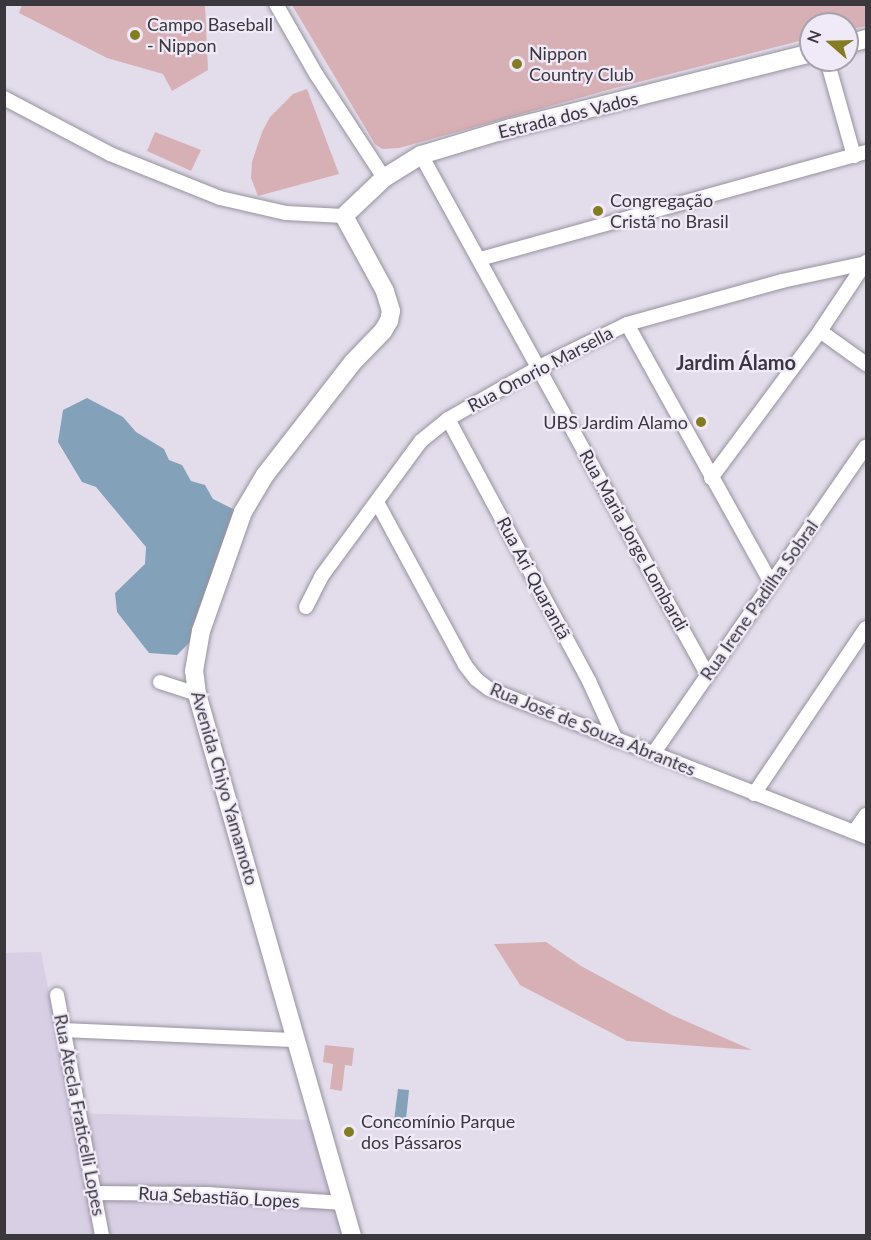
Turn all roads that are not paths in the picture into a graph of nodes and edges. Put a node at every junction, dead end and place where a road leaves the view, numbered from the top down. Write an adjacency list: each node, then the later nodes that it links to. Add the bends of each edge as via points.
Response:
1 (276, 4): 7 (street)
2 (799, 56): 6 (street, Estrada dos Vados, via 511,128)
3 (831, 72): 5 (street)
4 (4, 98): 8 (street, via 110,154 220,198 286,213)
5 (860, 154): 9 (street)
6 (421, 155): 7 (street, Estrada dos Vados); 9 (street, Rua Maria Jorge Lombardi)
7 (384, 178): 8 (street, Estrada dos Vados)
8 (344, 216): 24 (street, Avenida Chiyo Yamamoto, via 385,291 391,311 389,321 265,475 243,512 201,631 194,671)
9 (480, 259): 14 (street, Rua Maria Jorge Lombardi)
10 (866, 263): 11 (street, Rua Onorio Marsella, via 782,281); 12 (street)
11 (627, 324): 14 (street, Rua Onorio Marsella); 17 (street)
12 (820, 331): 13 (street); 17 (street)
13 (867, 364)
14 (539, 367): 15 (street, Rua Onorio Marsella); 22 (street, Rua Maria Jorge Lombardi)
15 (448, 419): 18 (street, Rua Onorio Marsella, via 421,441); 25 (street, Rua Ari Quarantã, via 589,681)
16 (867, 446): 19 (street, Rua Irene Padilha Sobral)
17 (711, 478): 19 (street)
18 (377, 502): 20 (street, Rua Onorio Marsella, via 321,577); 25 (street, Rua José de Souza Abrantes, via 476,679 489,689)
19 (771, 583): 22 (street, Rua Irene Padilha Sobral)
20 (306, 607)
21 (867, 628): 27 (street)
22 (707, 674): 26 (street, Rua Irene Padilha Sobral)
23 (160, 682): 24 (street)
24 (197, 694): 32 (street, Avenida Chiyo Yamamoto)
25 (616, 740): 26 (street, Rua José de Souza Abrantes)
26 (653, 754): 27 (street, Rua José de Souza Abrantes)
27 (754, 794): 29 (street, Rua José de Souza Abrantes)
28 (867, 814): 29 (street)
29 (861, 835)
30 (57, 995): 31 (street, Rua Atecla Fraticelli Lopes)
31 (63, 1030): 32 (street); 33 (street, Rua Atecla Fraticelli Lopes)
32 (297, 1040): 34 (street, Avenida Chiyo Yamamoto)
33 (94, 1192): 34 (street, Rua Sebastião Lopes); 35 (street, Rua Atecla Fraticelli Lopes)
34 (344, 1203): 36 (street, Avenida Chiyo Yamamoto)
35 (102, 1236)
36 (352, 1236)

